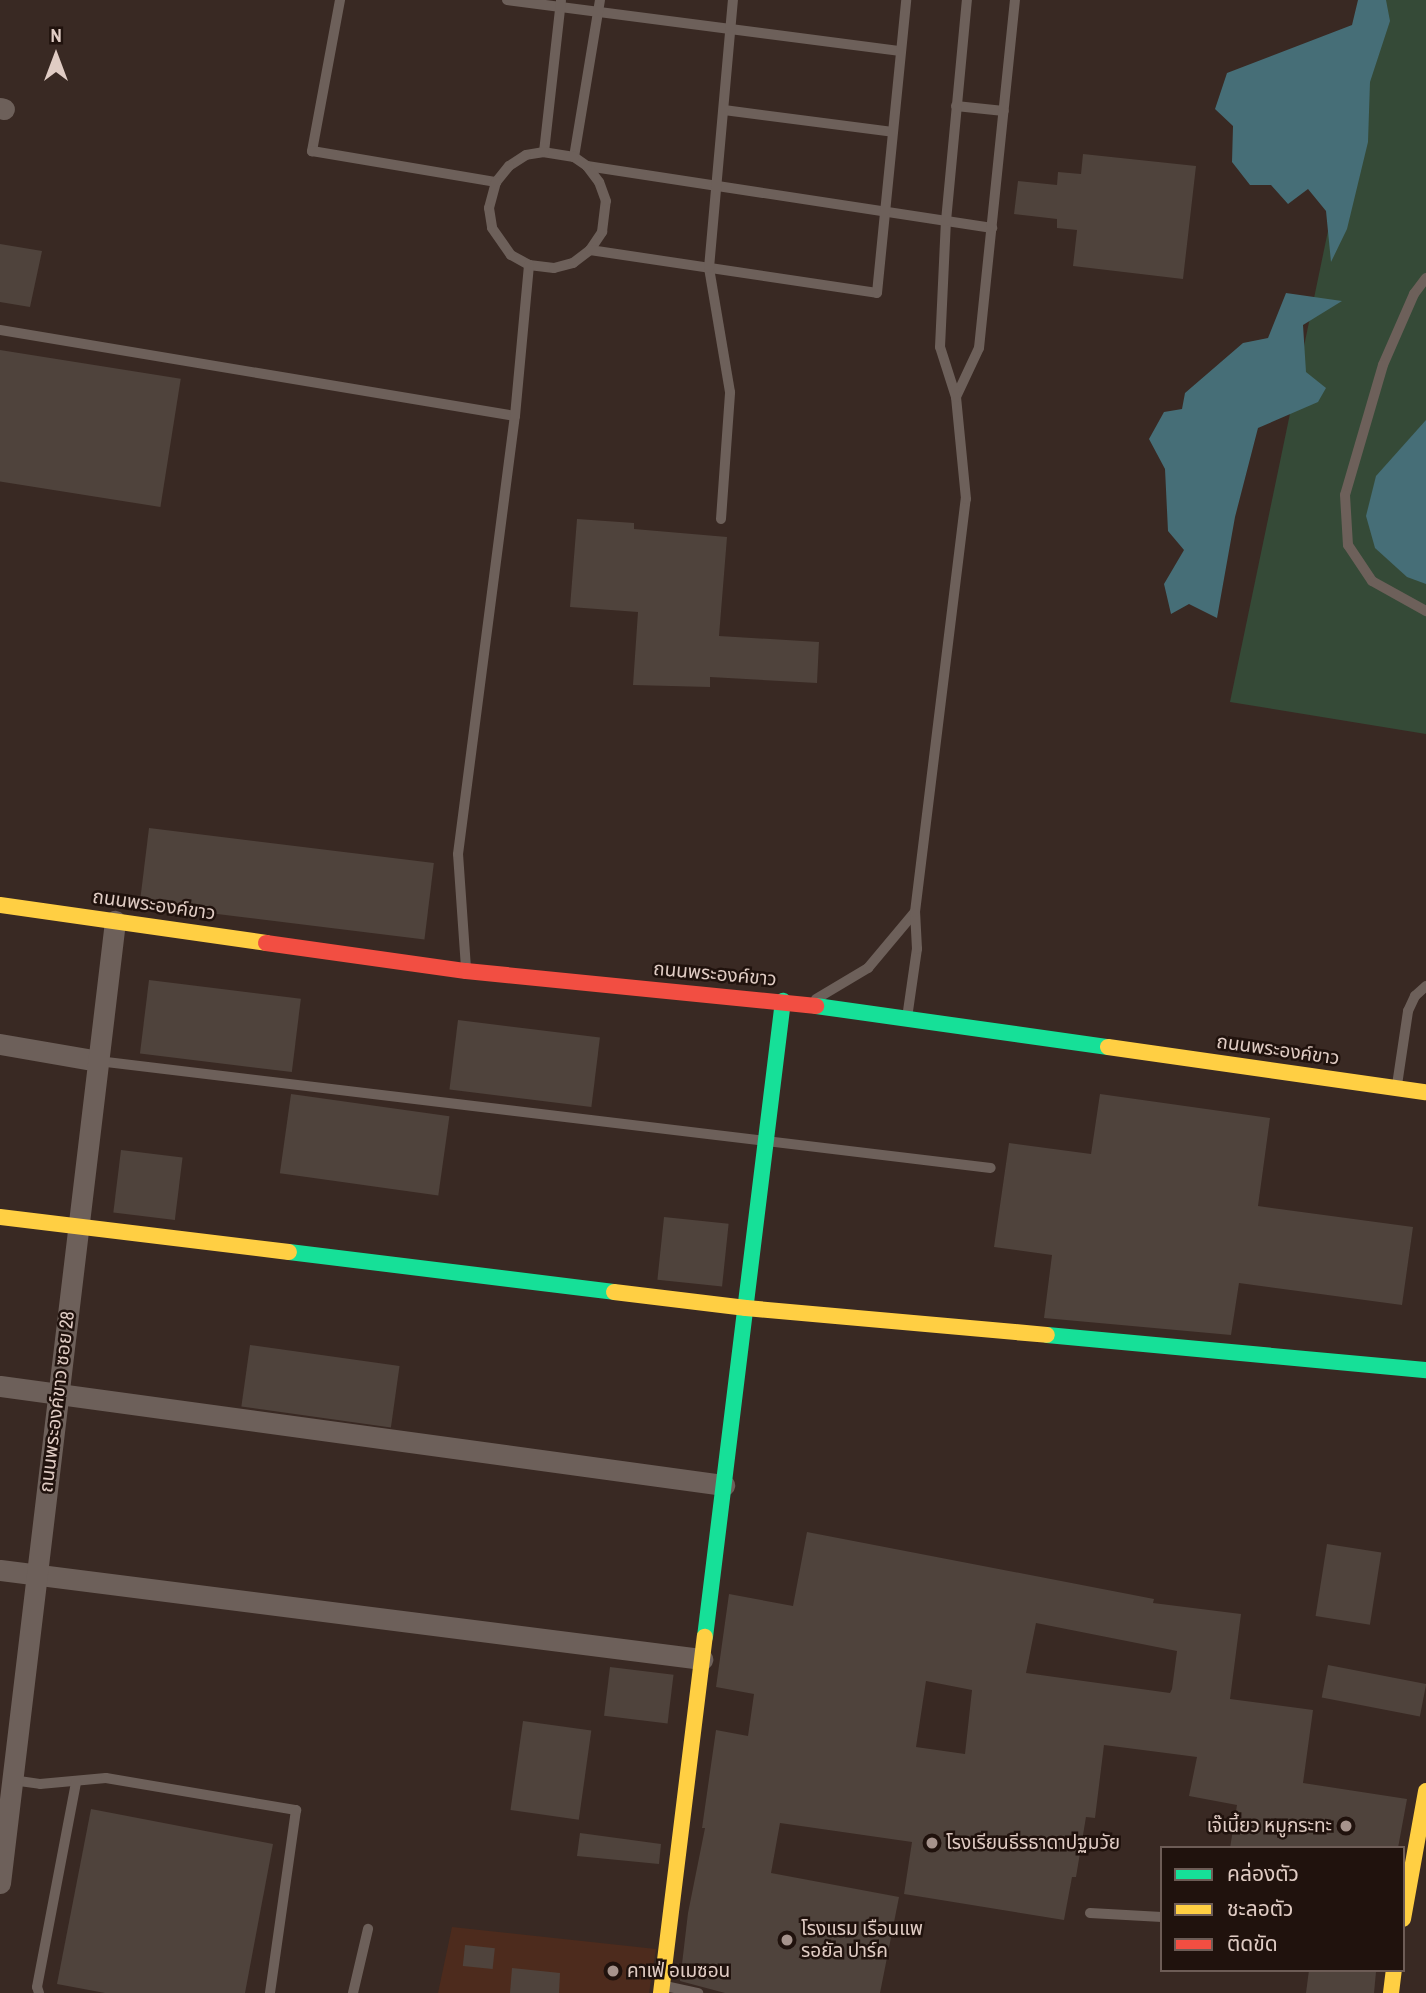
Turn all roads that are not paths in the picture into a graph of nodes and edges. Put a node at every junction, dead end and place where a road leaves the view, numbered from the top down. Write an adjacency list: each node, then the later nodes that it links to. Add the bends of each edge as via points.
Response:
1 (340, 0): 18 (lane, via 312,151)
2 (507, 0): 7 (lane)
3 (733, 0): 9 (lane)
4 (906, 0): 10 (lane)
5 (967, 0): 11 (lane)
6 (1015, 0): 13 (lane)
7 (560, 3): 8 (lane); 15 (lane)
8 (600, 6): 9 (lane); 16 (lane)
9 (730, 30): 10 (lane); 12 (lane)
10 (901, 51): 14 (lane)
11 (956, 106): 13 (lane); 21 (lane)
12 (724, 110): 14 (lane); 19 (lane)
13 (1004, 111): 22 (lane)
14 (893, 132): 20 (lane)
15 (544, 152): 16 (lane); 18 (lane, via 526,155)
16 (574, 157): 17 (lane)
17 (587, 166): 19 (lane); 23 (lane, via 599,182 607,213 602,233)
18 (496, 182): 24 (lane, via 489,208 492,228 510,255)
19 (718, 186): 20 (lane); 25 (lane)
20 (885, 212): 21 (lane); 25 (lane, via 877,293)
21 (946, 221): 22 (lane); 28 (lane, via 940,347)
22 (992, 228): 28 (lane, via 979,348)
23 (590, 250): 24 (lane, via 554,268); 25 (lane)
24 (528, 265): 29 (lane)
25 (709, 268): 30 (lane, via 730,392)
26 (1426, 278): 31 (lane, via 1382,365 1345,495 1348,545 1373,581)
27 (0, 330): 29 (lane)
28 (956, 397): 33 (lane, via 966,499)
29 (515, 416): 35 (lane, via 458,854)
30 (721, 519)
31 (1426, 611)
32 (0, 905): 34 (street, ถนนพระองค์ขาว)
33 (915, 912): 38 (lane, via 868,968); 39 (lane, via 917,949)
34 (115, 921): 35 (street, ถนนพระองค์ขาว); 41 (street, ถนนพระองค์ขาว ซอย 28)
35 (466, 971): 37 (street, ถนนพระองค์ขาว)
36 (1426, 986): 42 (lane, via 1408,1011)
37 (783, 1001): 38 (street, ถนนพระองค์ขาว); 44 (street)
38 (806, 1005): 39 (street, ถนนพระองค์ขาว)
39 (907, 1019): 42 (street, ถนนพระองค์ขาว)
40 (0, 1044): 41 (street)
41 (98, 1061): 44 (lane); 47 (street, ถนนพระองค์ขาว ซอย 28)
42 (1397, 1088): 43 (street, ถนนพระองค์ขาว)
43 (1426, 1092)
44 (763, 1143): 45 (lane); 48 (street)
45 (991, 1168)
46 (0, 1217): 47 (street)
47 (78, 1226): 48 (street); 51 (street, ถนนพระองค์ขาว ซอย 28)
48 (746, 1308): 49 (street); 52 (street)
49 (1426, 1370)
50 (0, 1386): 51 (street)
51 (58, 1393): 52 (street); 54 (street, ถนนพระองค์ขาว ซอย 28)
52 (724, 1485): 55 (street)
53 (0, 1570): 54 (street)
54 (37, 1575): 55 (street); 56 (street, ถนนพระองค์ขาว ซอย 28)
55 (702, 1659): 66 (street)
56 (8, 1742): 57 (street, ถนนพระองค์ขาว ซอย 28)
57 (12, 1780): 58 (lane); 60 (street, ถนนพระองค์ขาว ซอย 28)
58 (76, 1782): 67 (lane, via 37,1987); 68 (lane, via 106,1778 296,1810)
59 (1426, 1791): 61 (street)
60 (1, 1870)
61 (1405, 1908)
62 (1090, 1913): 63 (lane)
63 (1160, 1917)
64 (368, 1929): 69 (lane)
65 (1394, 1972): 71 (street)
66 (662, 1989): 70 (lane)
67 (40, 1993)
68 (270, 1993)
69 (353, 1993)
70 (698, 1993)
71 (1391, 1993)

